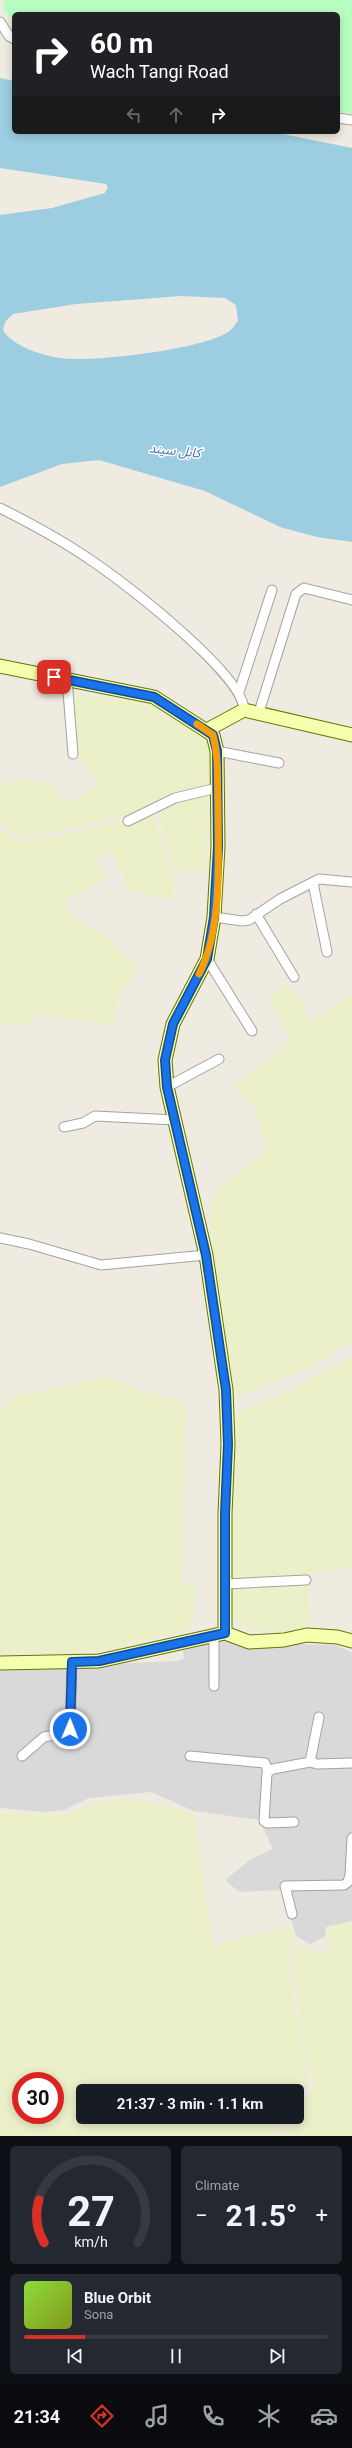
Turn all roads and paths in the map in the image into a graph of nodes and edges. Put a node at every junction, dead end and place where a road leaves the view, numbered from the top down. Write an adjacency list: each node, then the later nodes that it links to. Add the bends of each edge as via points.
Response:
1 (0, 22): 2 (street)
2 (12, 38)
3 (340, 118): 4 (street)
4 (352, 120)
5 (0, 508): 10 (street, via 101,567 163,615)
6 (272, 590): 10 (street)
7 (352, 600): 12 (street, via 304,588 296,594)
8 (0, 666): 9 (main road)
9 (67, 679): 13 (main road, via 154,697); 16 (street)
10 (239, 692): 11 (street, via 244,702)
11 (244, 710): 12 (main road); 13 (main road)
12 (259, 712): 14 (main road)
13 (207, 730): 15 (main road, via 213,735)
14 (352, 735)
15 (217, 751): 17 (street); 18 (main road)
16 (73, 754)
17 (279, 763)
18 (217, 788): 19 (street, via 175,798); 23 (main road, via 218,847)
19 (128, 821)
20 (352, 882): 21 (street, via 327,878)
21 (313, 883): 22 (street); 24 (street)
22 (256, 914): 23 (street, via 249,920 242,921); 26 (street)
23 (214, 917): 25 (main road)
24 (327, 952)
25 (207, 959): 27 (street); 29 (main road, via 173,1024 165,1060)
26 (294, 977)
27 (252, 1031)
28 (219, 1059): 29 (street)
29 (167, 1087): 30 (main road)
30 (175, 1120): 31 (street, via 95,1116); 33 (main road)
31 (64, 1128)
32 (0, 1238): 33 (street, via 101,1265)
33 (206, 1255): 35 (main road, via 227,1405)
34 (306, 1580): 35 (street)
35 (226, 1584): 36 (main road)
36 (219, 1634): 37 (main road, via 249,1642 284,1640 307,1635); 38 (main road, via 99,1661); 40 (street)
37 (352, 1641)
38 (72, 1662): 39 (main road); 42 (street, via 70,1732 44,1737)
39 (0, 1664)
40 (214, 1686)
41 (318, 1717): 44 (street)
42 (22, 1756)
43 (190, 1756): 46 (street, via 265,1763)
44 (310, 1762): 45 (street); 46 (street)
45 (352, 1763)
46 (268, 1771): 47 (street, via 262,1817 264,1821)
47 (294, 1822)
48 (352, 1838): 49 (street)
49 (351, 1876): 50 (street, via 344,1885 285,1886)
50 (292, 1914)

